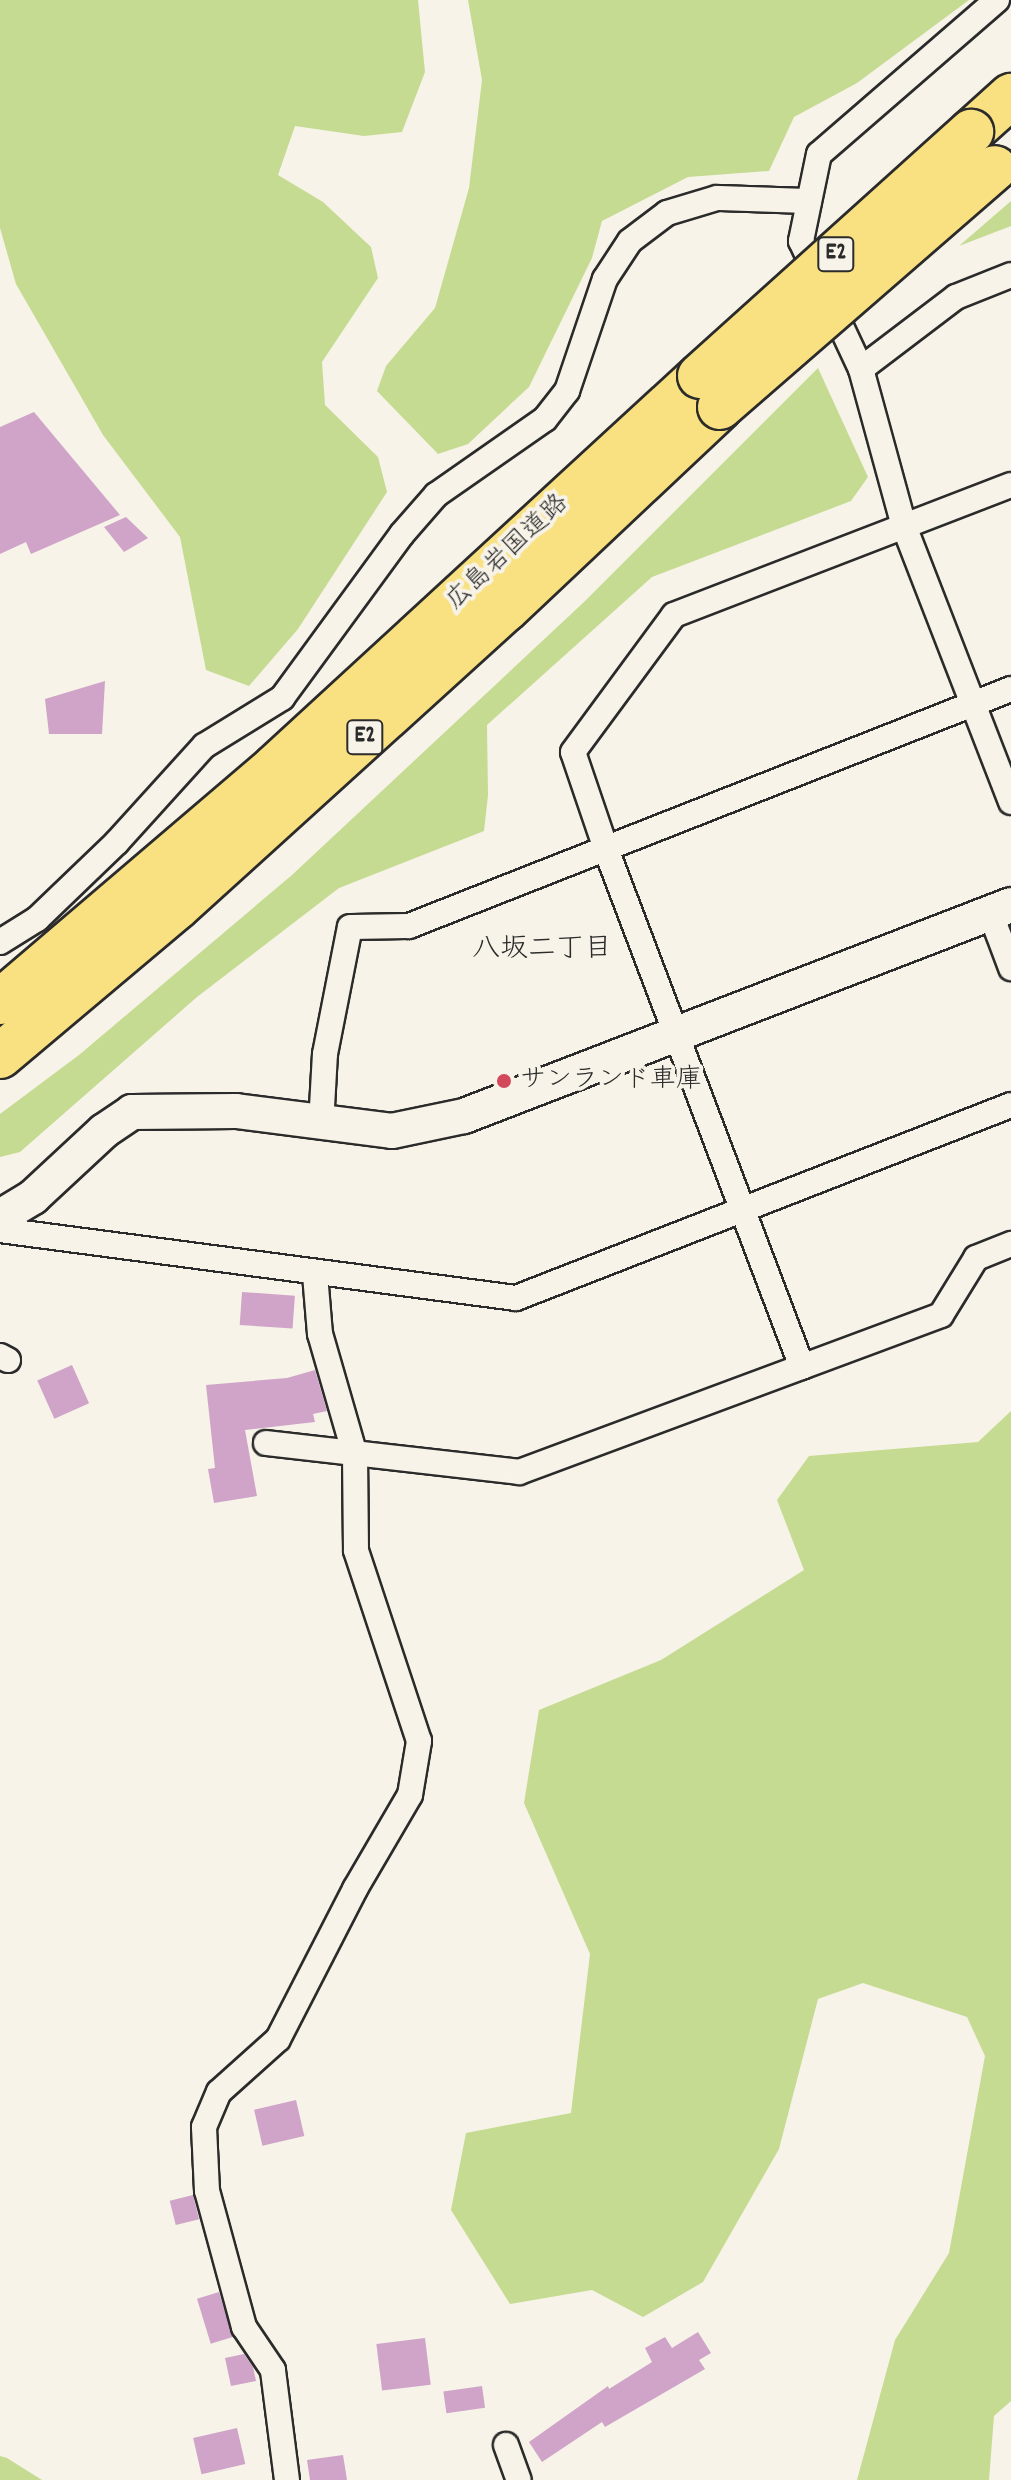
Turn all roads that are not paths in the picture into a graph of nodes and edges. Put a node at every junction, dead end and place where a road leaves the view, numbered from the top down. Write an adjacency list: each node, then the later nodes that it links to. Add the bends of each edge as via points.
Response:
1 (997, 0): 4 (street, via 819,154)
2 (1011, 96): 7 (highway, 広島岩国道路 / E2, bridge)
3 (1003, 161): 7 (highway, 広島岩国道路 / E2, bridge)
4 (809, 201): 6 (street, via 801,241); 15 (street, via 717,198 667,213 630,241 605,279 567,391 545,419 436,495 282,698 204,746 83,875 37,919)
5 (1011, 275): 6 (street, via 956,297)
6 (861, 369): 9 (street)
7 (710, 392): 17 (highway, 広島岩国道路 / E2); 19 (highway, 広島岩国道路 / E2, via 506,609 177,907)
8 (1011, 485): 9 (street)
9 (904, 526): 11 (street); 13 (street, via 674,615 573,752)
10 (1011, 689): 11 (street)
11 (973, 704): 12 (street); 13 (street)
12 (1011, 802)
13 (606, 849): 18 (street); 21 (street, via 409,926 350,927 325,1054)
14 (1001, 908): 16 (street); 18 (street)
15 (0, 942)
16 (1011, 968)
17 (0, 1002)
18 (678, 1032): 21 (street, via 464,1116 392,1131); 22 (street)
19 (0, 1056)
20 (1011, 1105): 22 (street)
21 (321, 1125): 23 (street, via 236,1111 132,1112 33,1197)
22 (742, 1213): 26 (street, via 516,1298); 27 (street)
23 (0, 1217)
24 (0, 1230): 26 (street)
25 (1011, 1244): 27 (street, via 976,1258 941,1315)
26 (315, 1274): 29 (street, via 320,1334)
27 (802, 1367): 29 (street, via 519,1472)
28 (266, 1443): 29 (street)
29 (355, 1455): 31 (street, via 356,1550 419,1741 410,1795 278,2039 219,2092 204,2127 207,2191 244,2327 273,2370)
30 (506, 2445): 32 (street)
31 (287, 2480)
32 (519, 2480)

